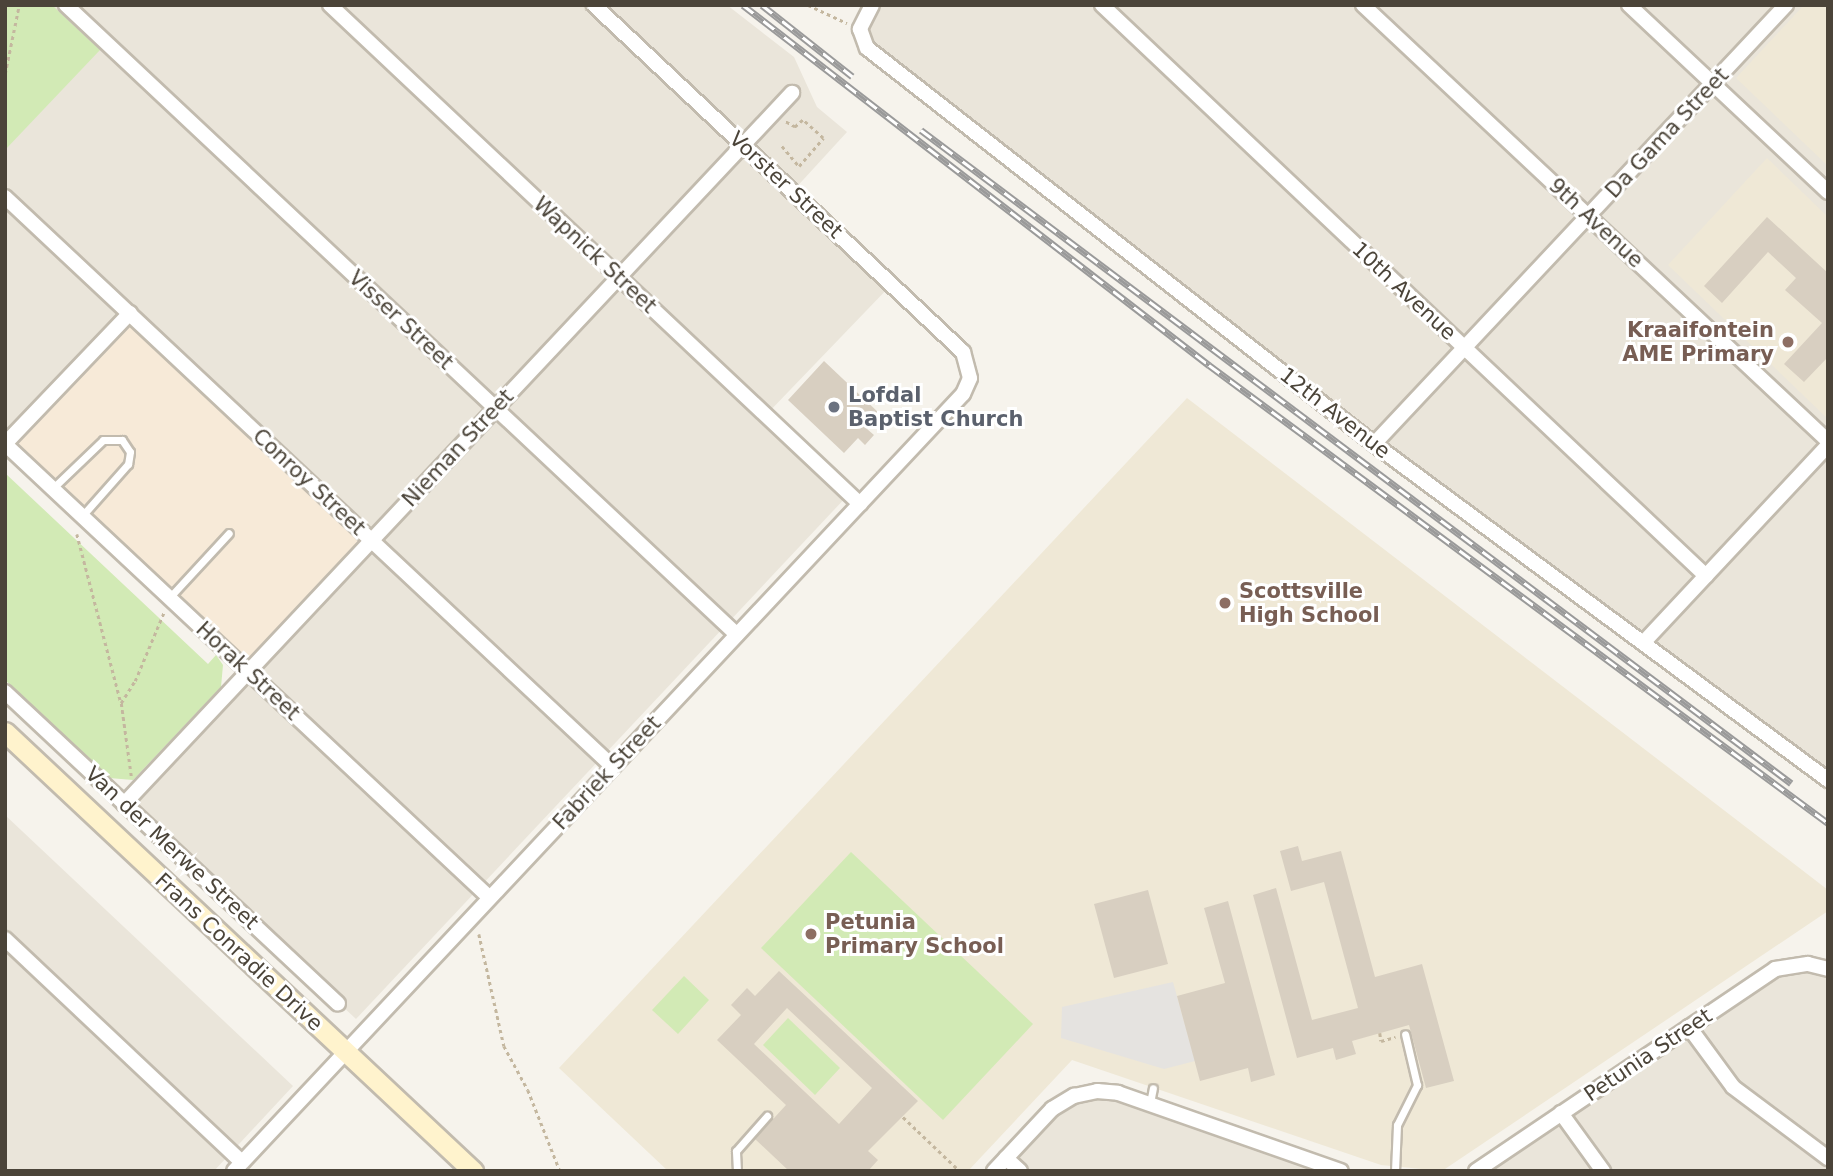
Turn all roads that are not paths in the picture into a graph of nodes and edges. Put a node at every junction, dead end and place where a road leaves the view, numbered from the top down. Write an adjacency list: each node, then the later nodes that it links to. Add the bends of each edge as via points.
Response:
1 (66, 5): 19 (street, Visser Street)
2 (330, 5): 15 (street, Wapnick Street)
3 (594, 5): 11 (street, Vorster Street)
4 (872, 5): 22 (street, 12th Avenue, via 860,29 867,48)
5 (1102, 5): 17 (street, 10th Avenue)
6 (1363, 5): 14 (street, 9th Avenue)
7 (1629, 5): 9 (street)
8 (1786, 5): 9 (street, Da Gama Street)
9 (1713, 84): 12 (street); 14 (street, Da Gama Street)
10 (792, 93): 11 (street, Nieman Street)
11 (743, 145): 15 (street, Nieman Street); 18 (street, Vorster Street, via 963,352)
12 (1826, 187)
13 (5, 197): 16 (street, Conroy Street)
14 (1588, 216): 17 (street, Da Gama Street); 20 (street, 9th Avenue)
15 (619, 277): 19 (street, Nieman Street); 24 (street, Wapnick Street)
16 (130, 313): 21 (street); 27 (street, Conroy Street)
17 (1465, 348): 22 (street, Da Gama Street); 28 (street, 10th Avenue)
18 (971, 370): 24 (street, Fabriek Street, via 963,394)
19 (495, 408): 27 (street, Nieman Street); 30 (street, Visser Street)
20 (1828, 443): 28 (street)
21 (5, 444): 23 (street, Horak Street)
22 (1374, 444): 31 (street, 12th Avenue)
23 (53, 488): 25 (street, Horak Street); 25 (lane, via 103,440 122,440 130,452 128,464)
24 (860, 504): 30 (street, Fabriek Street)
25 (79, 523): 29 (street, Horak Street)
26 (229, 533): 29 (lane)
27 (371, 540): 32 (street, Nieman Street); 35 (street, Conroy Street)
28 (1706, 576): 31 (street)
29 (169, 598): 32 (street, Horak Street)
30 (737, 635): 35 (street, Fabriek Street)
31 (1643, 643): 36 (street, 12th Avenue)
32 (248, 671): 37 (street, Nieman Street); 38 (street, Horak Street)
33 (5, 692): 37 (street, Van der Merwe Street)
34 (5, 732): 44 (street, Frans Conradie Drive)
35 (613, 767): 38 (street, Fabriek Street)
36 (1828, 780)
37 (129, 798): 41 (street, Van der Merwe Street)
38 (490, 898): 44 (street, Fabriek Street)
39 (5, 939): 51 (street)
40 (1828, 969): 42 (street, Petunia Street, via 1808,964 1775,969)
41 (338, 1004)
42 (1689, 1027): 47 (street, Petunia Street); 50 (street, via 1733,1087)
43 (1405, 1034): 57 (lane, via 1417,1085 1397,1125)
44 (346, 1052): 51 (street, Fabriek Street); 52 (street, Frans Conradie Drive)
45 (1153, 1088): 46 (lane)
46 (1150, 1103): 49 (street, via 1108,1091 1074,1096 1052,1109); 56 (street)
47 (1561, 1113): 58 (street, Petunia Street); 59 (street)
48 (767, 1116): 53 (lane, via 736,1151)
49 (1006, 1158): 54 (street); 55 (street)
50 (1828, 1158)
51 (238, 1166)
52 (473, 1171)
53 (737, 1171)
54 (994, 1171)
55 (1020, 1171)
56 (1341, 1171)
57 (1395, 1171)
58 (1476, 1171)
59 (1603, 1171)

